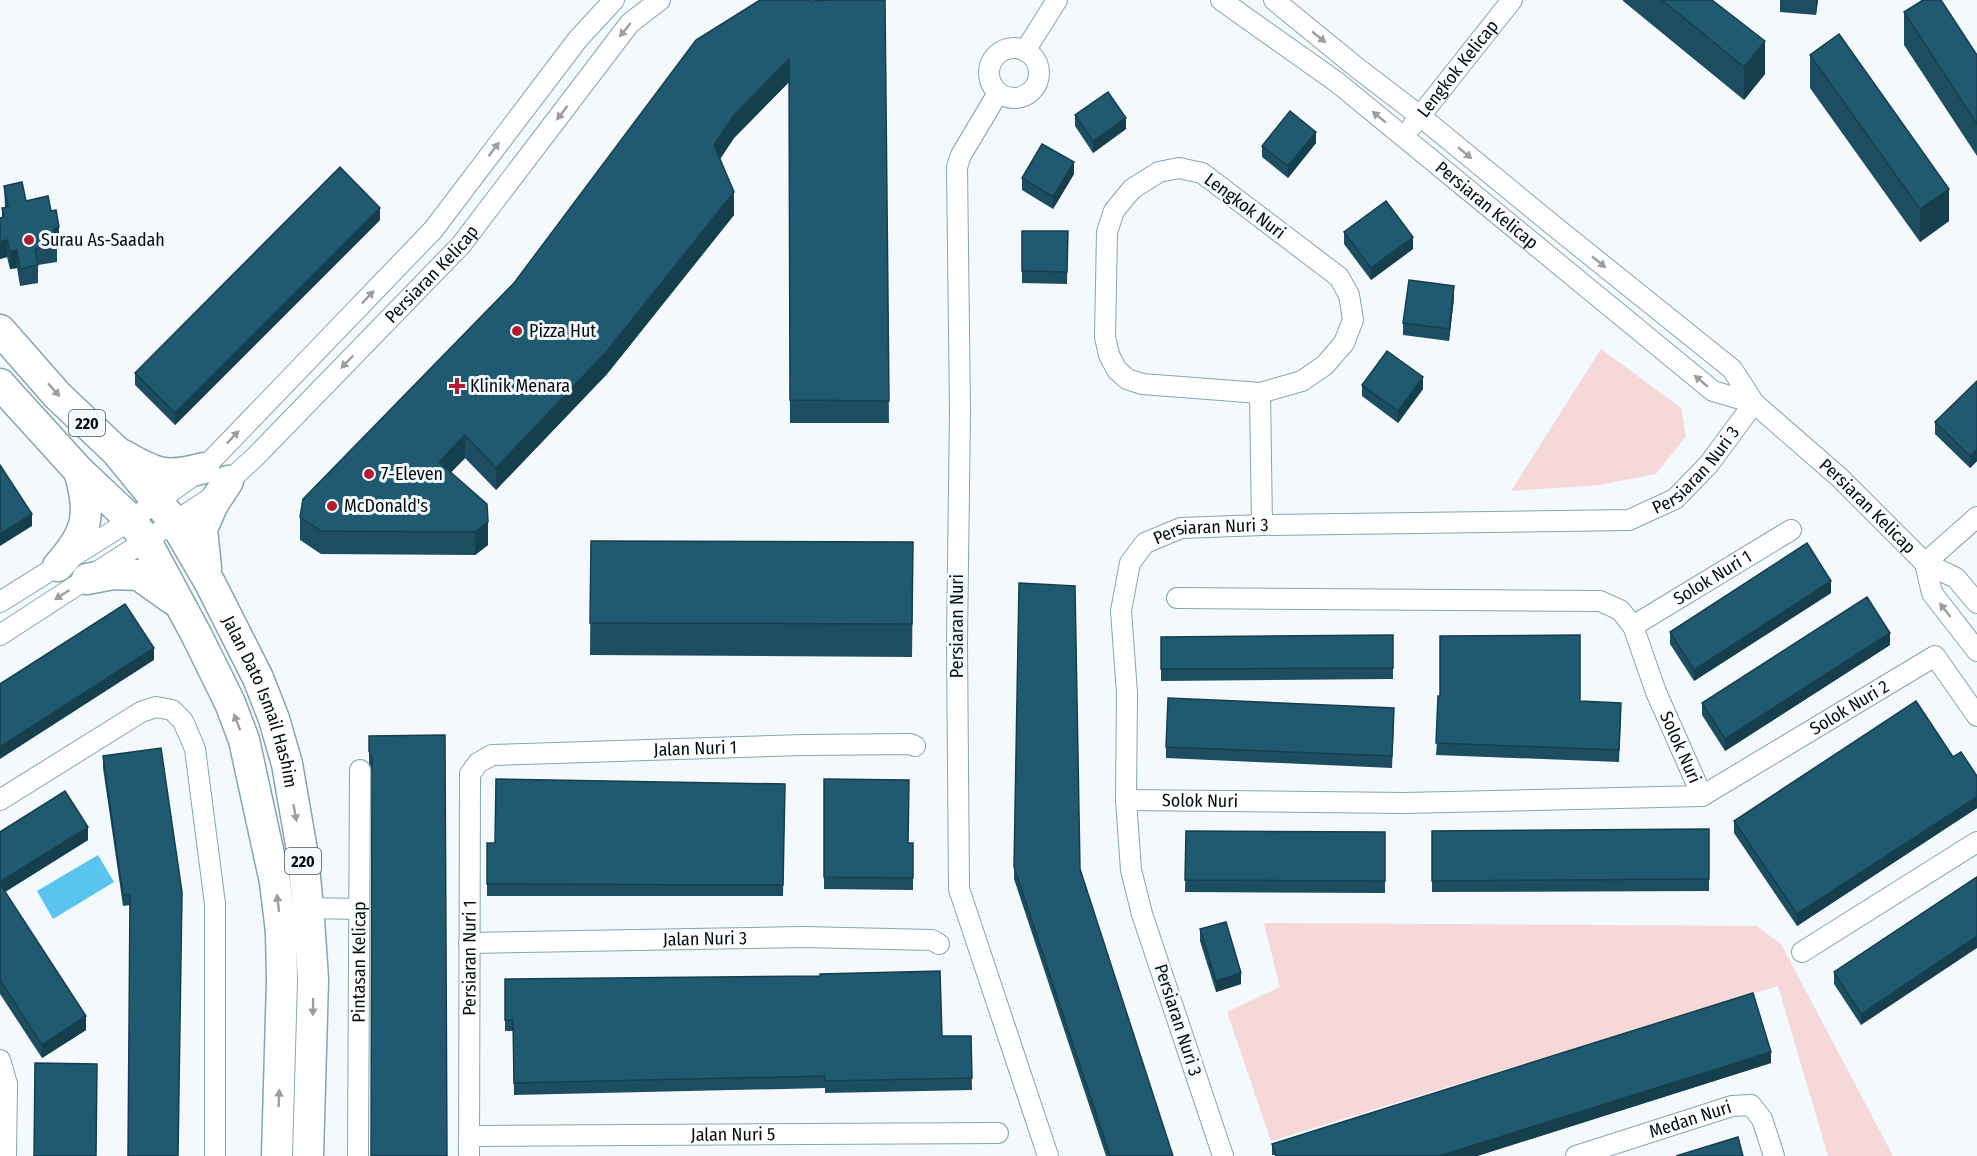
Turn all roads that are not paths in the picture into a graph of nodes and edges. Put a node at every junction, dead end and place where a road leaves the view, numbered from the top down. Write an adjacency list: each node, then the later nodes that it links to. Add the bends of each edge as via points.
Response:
1 (614, 0): 17 (street, Persiaran Kelicap, one-way to 1, via 433,230 578,39)
2 (660, 0): 17 (street, Persiaran Kelicap, one-way to 17, via 630,23 461,245 255,456)
3 (1057, 0): 7 (street)
4 (1221, 0): 10 (street, Persiaran Kelicap, one-way to 4, via 1338,83)
5 (1274, 0): 9 (street, Persiaran Kelicap, one-way to 9)
6 (1512, 0): 9 (street, Lengkok Kelicap)
7 (1025, 51): 8 (street, via 1011,48 993,60 990,81); 8 (street, via 1037,64 1037,82 1032,90 1016,98)
8 (999, 93): 56 (street, Persiaran Nuri, via 957,167 959,888)
9 (1420, 116): 10 (street, Lengkok Kelicap); 14 (street, Persiaran Kelicap, one-way to 14, via 1732,369)
10 (1403, 137): 14 (street, Persiaran Kelicap, one-way to 10, via 1713,391)
11 (0, 330): 15 (main road, Jalan Dato Ismail Hashim / 220, one-way to 15, via 57,395)
12 (0, 384): 16 (main road, Jalan Dato Ismail Hashim / 220)
13 (1260, 393): 13 (street, Lengkok Nuri, via 1302,381 1325,365 1344,343 1353,320 1349,295 1339,277 1202,173 1179,168 1159,172 1132,189 1113,211 1107,231 1105,337 1109,355 1127,379 1142,384); 20 (street)
14 (1754, 403): 20 (street, Persiaran Nuri 3, via 1709,464 1674,499 1629,520); 23 (street, Persiaran Kelicap, via 1839,477)
15 (116, 451): 17 (main road, via 156,472); 18 (main road, Jalan Dato Ismail Hashim / 220)
16 (80, 471): 22 (main road, Jalan Dato Ismail Hashim / 220); 24 (main road, via 87,496 85,524 75,547)
17 (216, 475): 18 (street, Persiaran Kelicap); 18 (street, Persiaran Kelicap, via 208,500); 26 (main road, via 213,504 202,529)
18 (166, 513): 22 (street); 22 (street); 26 (main road, Jalan Dato Ismail Hashim / 220)
19 (1977, 516): 23 (street)
20 (1262, 525): 40 (street, Persiaran Nuri 3, via 1181,528 1145,543 1130,563 1121,611 1127,693)
21 (1791, 530): 31 (street, Solok Nuri 1)
22 (139, 531): 24 (street); 25 (street); 30 (main road, Jalan Dato Ismail Hashim / 220)
23 (1925, 563): 29 (street, Persiaran Kelicap, via 1956,578); 33 (street, Persiaran Kelicap, one-way to 23, via 1932,593)
24 (58, 566): 28 (street)
25 (87, 579): 30 (main road, via 139,575); 32 (street, one-way to 32)
26 (210, 583): 42 (main road, Jalan Dato Ismail Hashim / 220, one-way to 42, via 274,719 289,775)
27 (1177, 598): 31 (street, Solok Nuri, via 1599,601 1620,610)
28 (0, 602)
29 (1977, 603)
30 (183, 608): 52 (main road, Jalan Dato Ismail Hashim / 220, one-way to 30, via 282,981 275,882 244,740)
31 (1633, 626): 38 (street, Solok Nuri, via 1656,692)
32 (0, 635)
33 (1977, 651)
34 (1977, 716): 38 (street, Solok Nuri 2, via 1935,656)
35 (915, 746): 36 (street, Jalan Nuri 1, via 804,745 492,755)
36 (478, 764): 44 (street, Persiaran Nuri 1, via 470,774)
37 (360, 770): 43 (street, Pintasan Kelicap)
38 (1702, 796): 40 (street, Solok Nuri, via 1404,803)
39 (0, 800): 51 (street, via 141,711 156,707 172,710 183,721 195,749 215,904)
40 (1126, 800): 57 (street, Persiaran Nuri 3, via 1131,870 1142,914)
41 (1977, 842): 46 (street)
42 (308, 909): 43 (street); 53 (main road, Jalan Dato Ismail Hashim / 220, one-way to 53, via 313,979)
43 (359, 909): 54 (street, Pintasan Kelicap)
44 (469, 943): 45 (street, Jalan Nuri 3, via 804,937 932,940); 49 (street, Persiaran Nuri 1)
45 (939, 944)
46 (1802, 952)
47 (0, 1060): 50 (street, via 7,1084)
48 (998, 1133): 49 (street, Jalan Nuri 5)
49 (469, 1136): 55 (street, Persiaran Nuri 1)
50 (6, 1156)
51 (215, 1156)
52 (277, 1156)
53 (308, 1156)
54 (358, 1156)
55 (469, 1156)
56 (1048, 1156)
57 (1223, 1156)
58 (1576, 1156): 59 (street, Medan Nuri, via 1732,1106 1750,1105 1762,1119)
59 (1774, 1156)

